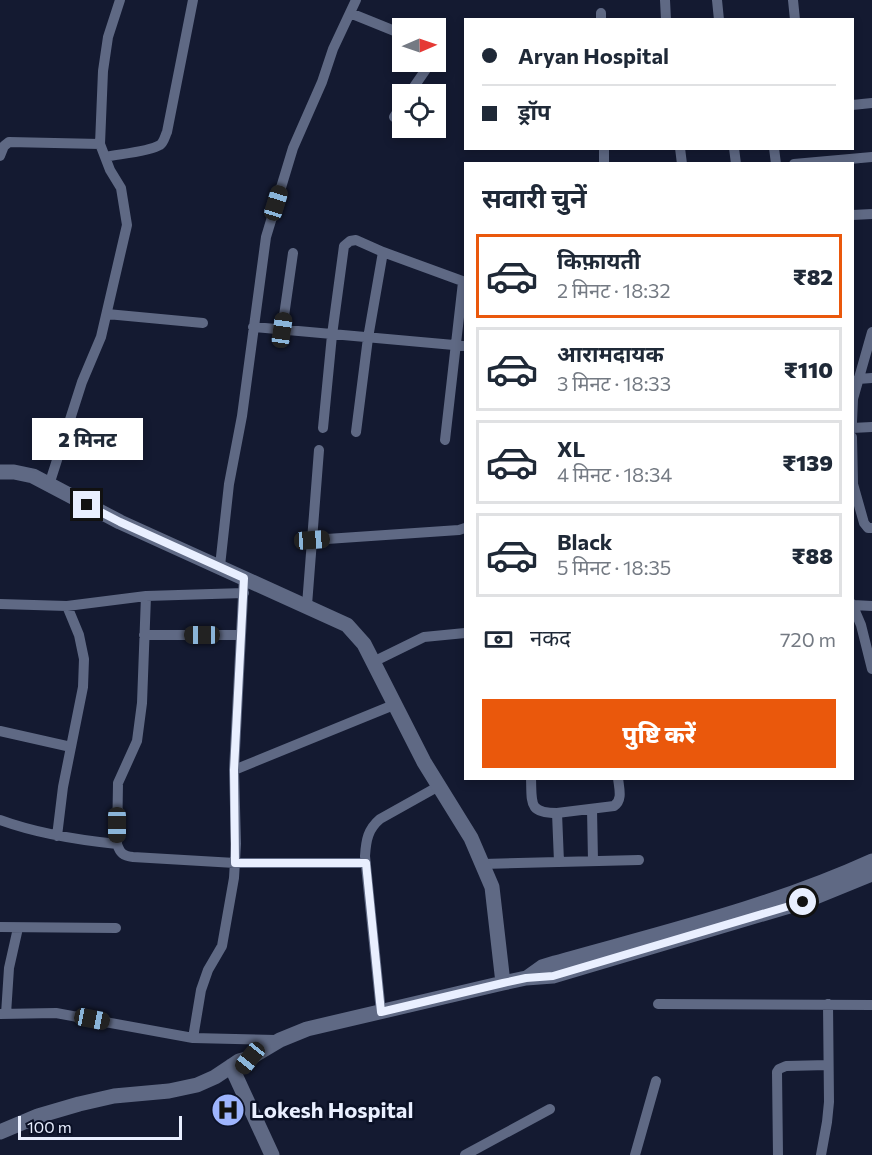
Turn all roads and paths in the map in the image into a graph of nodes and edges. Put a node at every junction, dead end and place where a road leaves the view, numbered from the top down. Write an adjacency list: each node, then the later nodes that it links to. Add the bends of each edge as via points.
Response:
1 (120, 0): 14 (street, via 108,37)
2 (193, 0): 16 (street, via 164,140 147,149)
3 (356, 0): 7 (street)
4 (665, 0): 8 (street)
5 (717, 0): 9 (street)
6 (793, 0): 10 (street)
7 (350, 13): 11 (street); 26 (street, via 293,148 278,195 266,237)
8 (666, 18)
9 (719, 18)
10 (795, 18)
11 (392, 30)
12 (872, 103): 13 (street)
13 (854, 105)
14 (100, 144): 15 (street, via 9,142); 16 (street)
15 (0, 156)
16 (105, 157): 24 (street, via 121,188 127,225)
17 (872, 157): 18 (street)
18 (816, 162)
19 (872, 214): 20 (street)
20 (854, 215)
21 (383, 252): 23 (street); 29 (street, via 356,240 344,246); 30 (street)
22 (293, 253): 27 (street)
23 (464, 282): 31 (street)
24 (107, 314): 25 (street); 42 (street)
25 (203, 323)
26 (253, 327): 27 (street); 47 (street)
27 (282, 330): 29 (street)
28 (872, 332): 33 (street)
29 (332, 335): 30 (street); 36 (street)
30 (368, 338): 31 (street); 38 (street)
31 (460, 346): 39 (street)
32 (872, 378): 33 (street)
33 (858, 379): 34 (street)
34 (854, 395)
35 (872, 427): 37 (street)
36 (323, 428)
37 (854, 428)
38 (356, 432)
39 (446, 440)
40 (320, 450): 46 (street)
41 (0, 472): 42 (street, via 33,476)
42 (50, 485): 47 (street, via 120,522)
43 (854, 488): 45 (street, via 864,523)
44 (464, 528): 46 (street)
45 (872, 528)
46 (312, 540): 52 (street)
47 (220, 566): 48 (street)
48 (244, 585): 49 (street, via 203,593); 52 (street); 58 (street)
49 (146, 596): 53 (street); 57 (street)
50 (0, 604): 53 (street)
51 (854, 604): 54 (street)
52 (308, 605): 59 (street, via 347,625)
53 (68, 606): 63 (street, via 84,659 83,687)
54 (872, 606)
55 (854, 609): 60 (street)
56 (464, 633): 59 (street, via 424,637)
57 (144, 635): 58 (street); 72 (street, via 142,703 136,741 118,783)
58 (241, 635): 64 (street)
59 (373, 662): 61 (street)
60 (872, 669)
61 (396, 704): 64 (street); 67 (street, via 423,762)
62 (0, 731): 63 (street)
63 (71, 747): 71 (street)
64 (234, 770): 77 (street)
65 (531, 780): 69 (street, via 534,807 541,813)
66 (618, 780): 68 (street, via 617,804)
67 (439, 786): 78 (street, via 374,824 366,842); 79 (street)
68 (592, 809): 69 (street); 74 (street)
69 (557, 813): 76 (street)
70 (0, 820): 71 (street)
71 (57, 836): 72 (street)
72 (117, 844): 77 (street, via 126,856)
73 (639, 860): 74 (street)
74 (593, 861): 76 (street)
75 (872, 861): 84 (street, via 816,885 555,963)
76 (559, 862): 79 (street)
77 (235, 863): 78 (street); 91 (street, via 222,946 201,990)
78 (366, 863): 89 (street)
79 (483, 864): 85 (street, via 492,887)
80 (872, 874): 84 (street, via 780,909 553,976)
81 (0, 927): 82 (street)
82 (18, 928): 83 (street); 90 (street)
83 (116, 928)
84 (526, 978): 85 (street)
85 (503, 983): 89 (street)
86 (658, 1004): 87 (street)
87 (828, 1004): 88 (street); 93 (street)
88 (872, 1005)
89 (381, 1012): 92 (street, via 307,1029)
90 (3, 1014): 91 (street, via 56,1013)
91 (193, 1038): 92 (street)
92 (280, 1040): 94 (street)
93 (828, 1065): 102 (street, via 786,1066 777,1072); 103 (street, via 827,1122)
94 (234, 1070): 97 (street, via 197,1085 79,1104); 98 (street, via 200,1092 86,1111); 99 (street)
95 (656, 1081): 101 (street)
96 (550, 1109): 100 (street)
97 (0, 1132)
98 (0, 1142)
99 (272, 1155)
100 (465, 1155)
101 (635, 1155)
102 (778, 1155)
103 (821, 1155)

